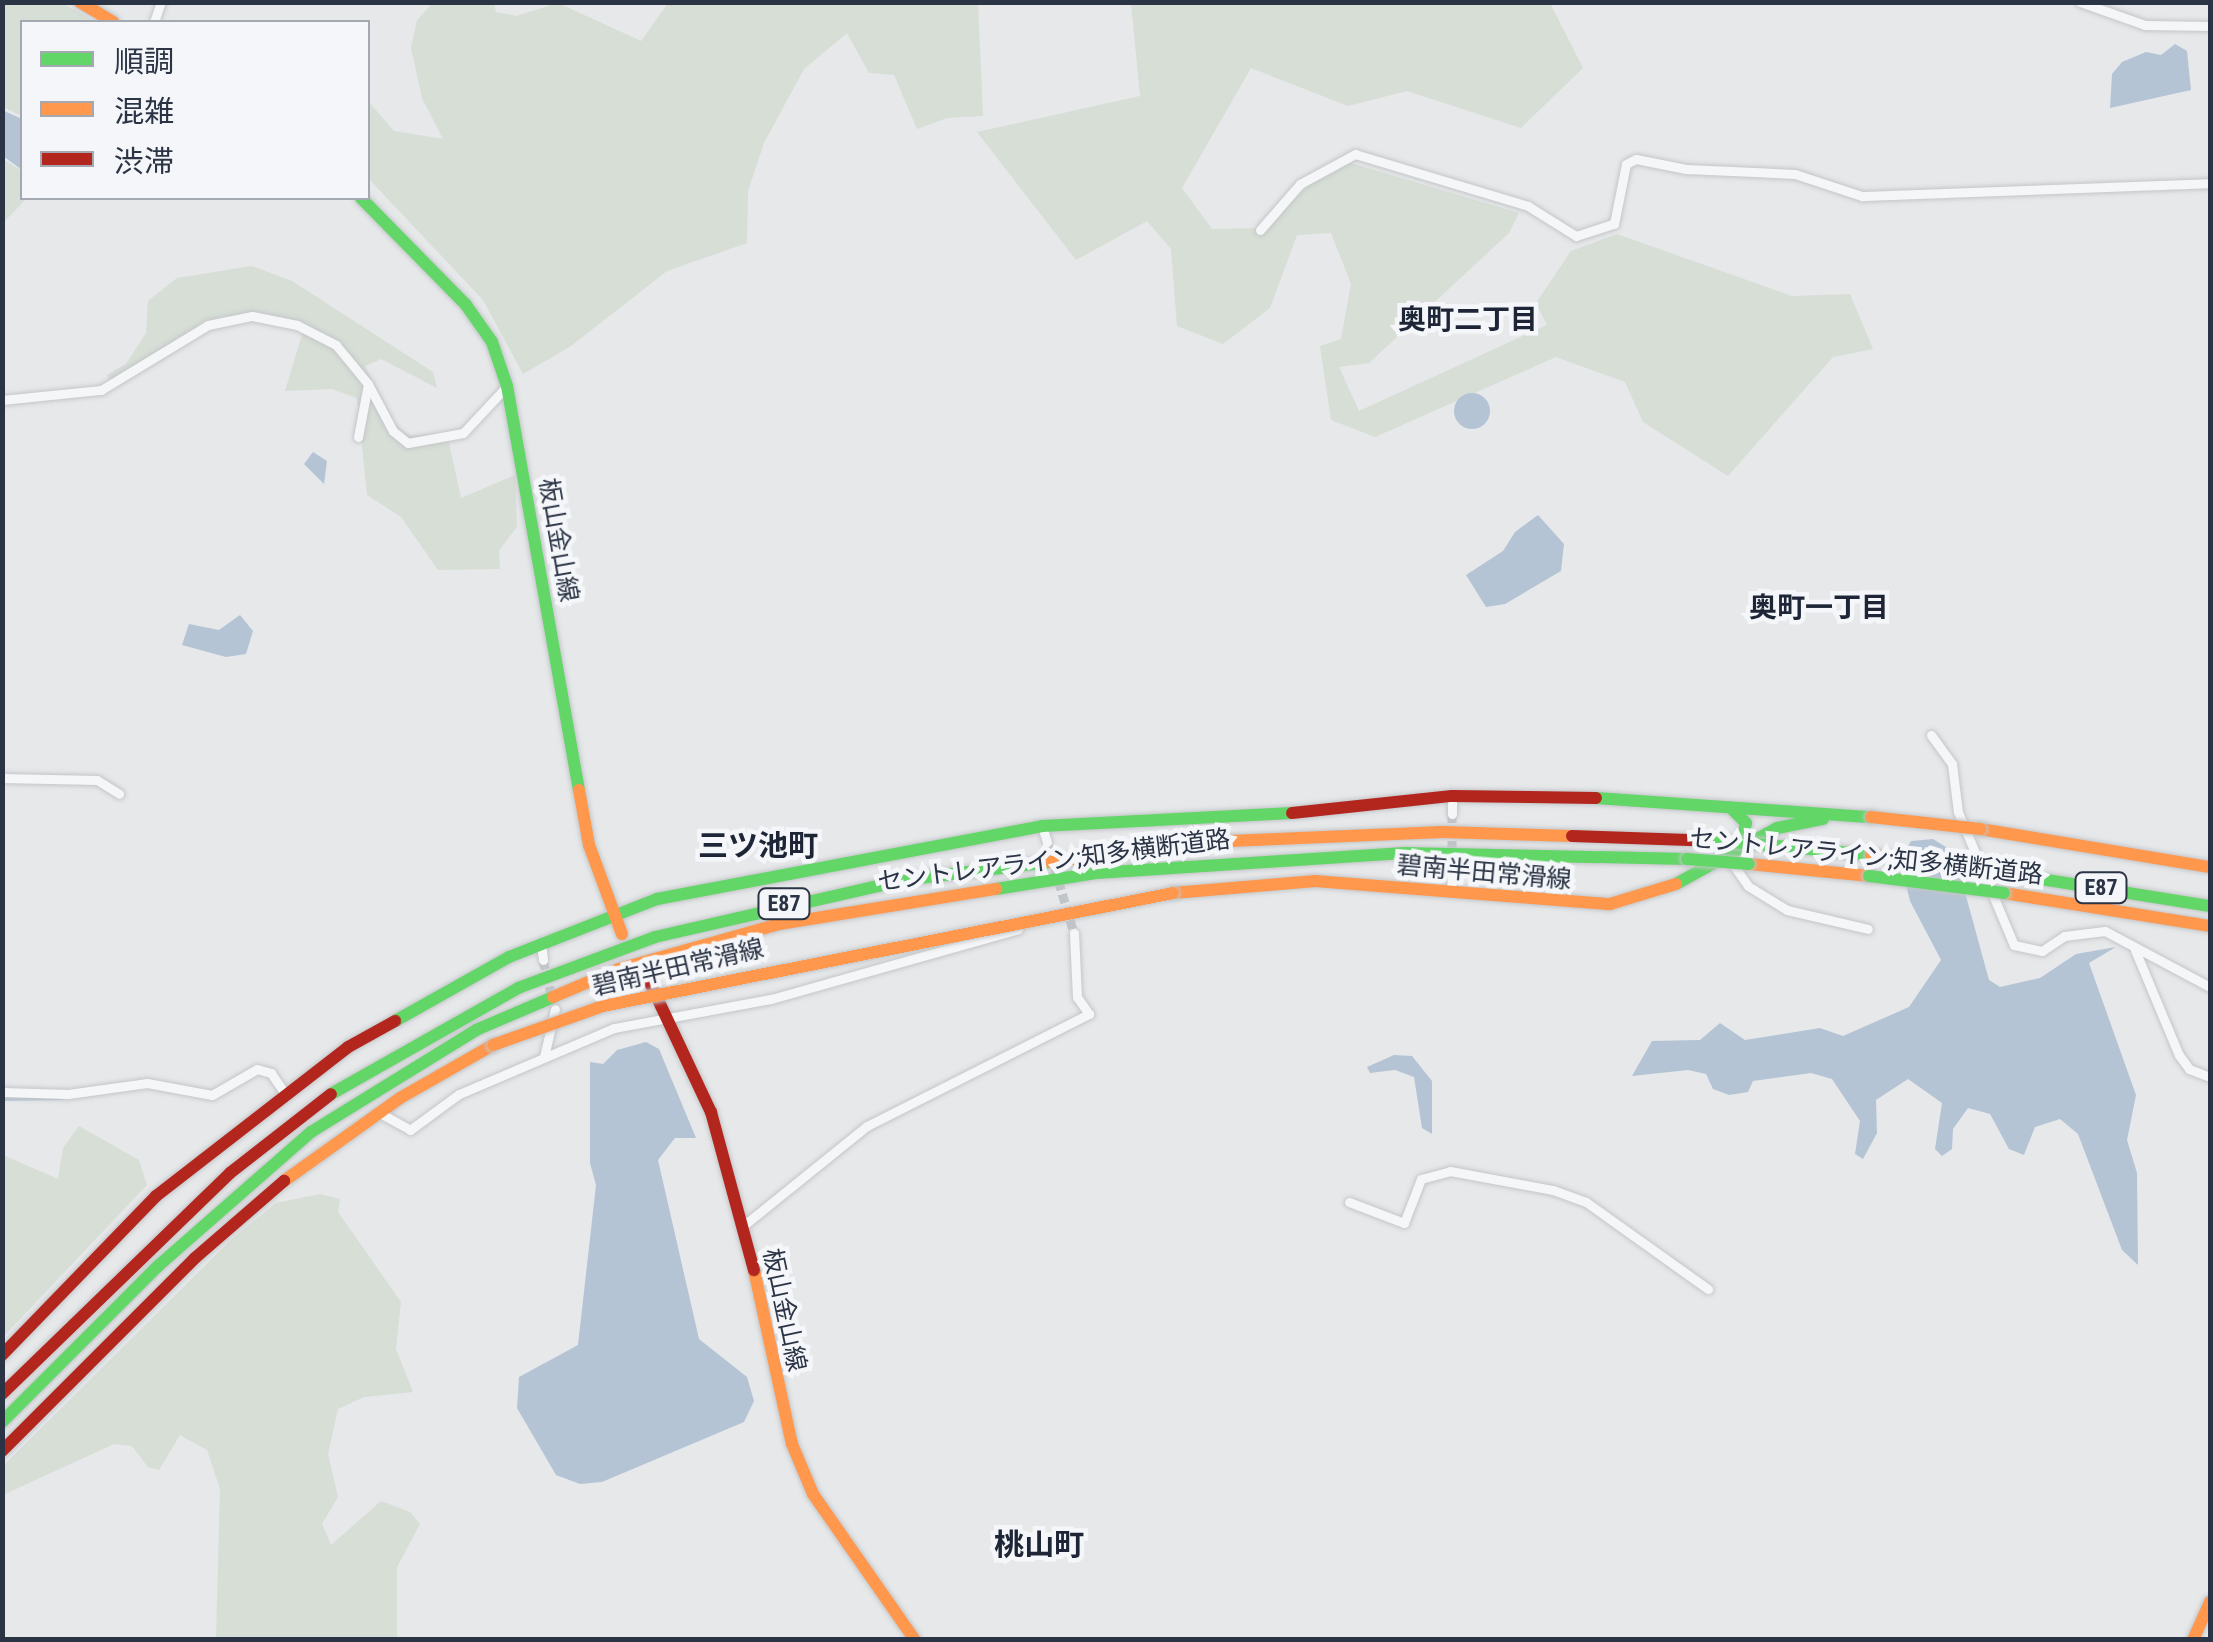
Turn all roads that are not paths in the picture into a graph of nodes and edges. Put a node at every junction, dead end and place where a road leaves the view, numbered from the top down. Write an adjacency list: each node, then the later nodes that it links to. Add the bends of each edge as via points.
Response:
1 (80, 2): 3 (main road)
2 (2080, 2): 4 (street, via 2145,25)
3 (110, 20)
4 (2210, 26)
5 (2210, 183): 7 (street, via 1862,196 1795,174 1686,169 1636,158 1626,164 1614,224 1583,236 1528,206 1355,154 1300,184)
6 (364, 200): 9 (main road, 板山金山線, via 466,304 492,342)
7 (1260, 230)
8 (368, 384): 9 (street, via 401,440 426,444 463,433); 10 (street, via 327,338 252,316 208,325 100,390); 11 (street)
9 (507, 386): 26 (main road, 板山金山線, via 589,846)
10 (2, 400)
11 (358, 436)
12 (1931, 735): 33 (street, via 1952,764 1962,824 2014,945 2042,951 2064,936 2106,930)
13 (2, 778): 14 (street, via 97,780)
14 (118, 794)
15 (1452, 796): 16 (main road, 碧南半田常滑線, via 1556,794); 17 (street); 19 (main road, 碧南半田常滑線, via 1298,813)
16 (1731, 809): 18 (main road, 碧南半田常滑線); 21 (main road, via 1746,824 1747,840)
17 (1452, 814)
18 (1871, 816): 21 (main road, 碧南半田常滑線, via 1796,822 1759,835); 22 (main road, 碧南半田常滑線, bridge)
19 (1042, 826): 20 (street); 26 (main road, 碧南半田常滑線, via 704,887)
20 (1047, 842)
21 (1734, 855): 24 (main road, 碧南半田常滑線, via 1660,893 1610,904); 29 (street, via 1748,886 1788,910)
22 (2210, 868)
23 (1452, 871): 24 (street)
24 (1451, 892): 27 (main road, 碧南半田常滑線, bridge, via 1315,881 1173,892)
25 (2210, 906): 48 (main road, セントレアライン;知多横断道路 / E87, bridge, via 1789,847 1442,832 1206,842 903,880 654,937 518,988 342,1086 230,1172)
26 (610, 914): 31 (main road, 板山金山線); 32 (main road, 碧南半田常滑線)
27 (1053, 916): 38 (street, via 933,956); 43 (main road, 碧南半田常滑線, bridge, via 603,1006 493,1045)
28 (2210, 926): 49 (main road, セントレアライン;知多横断道路 / E87, bridge, via 2004,893 1749,864 1404,853 1096,872 780,924 619,969 476,1030 312,1132 158,1266)
29 (1868, 930)
30 (1074, 932): 45 (street, via 1077,996 1089,1014 866,1126)
31 (622, 934)
32 (541, 943): 34 (street); 42 (main road, 碧南半田常滑線, via 381,1028)
33 (2134, 950): 36 (street); 40 (street, via 2179,1055 2189,1069)
34 (544, 960)
35 (645, 972): 38 (main road, 板山金山線)
36 (2210, 987)
37 (555, 1009): 39 (street)
38 (669, 1020): 39 (street, via 614,1028); 45 (main road, 板山金山線, via 710,1112)
39 (544, 1057): 43 (street, via 459,1094 410,1130)
40 (2210, 1077)
41 (2, 1092): 42 (street, via 68,1094 148,1083 212,1094 257,1069 271,1073)
42 (284, 1092): 47 (main road, 碧南半田常滑線, via 114,1234)
43 (378, 1112): 50 (main road, 碧南半田常滑線, via 222,1233)
44 (1349, 1202): 46 (street, via 1404,1223 1421,1178 1450,1171 1553,1190 1586,1202)
45 (743, 1226): 52 (main road, 板山金山線, via 792,1444 822,1508)
46 (1708, 1290)
47 (2, 1354)
48 (2, 1394)
49 (2, 1422)
50 (2, 1451)
51 (2210, 1602): 53 (main road)
52 (915, 1640)
53 (2193, 1640)

